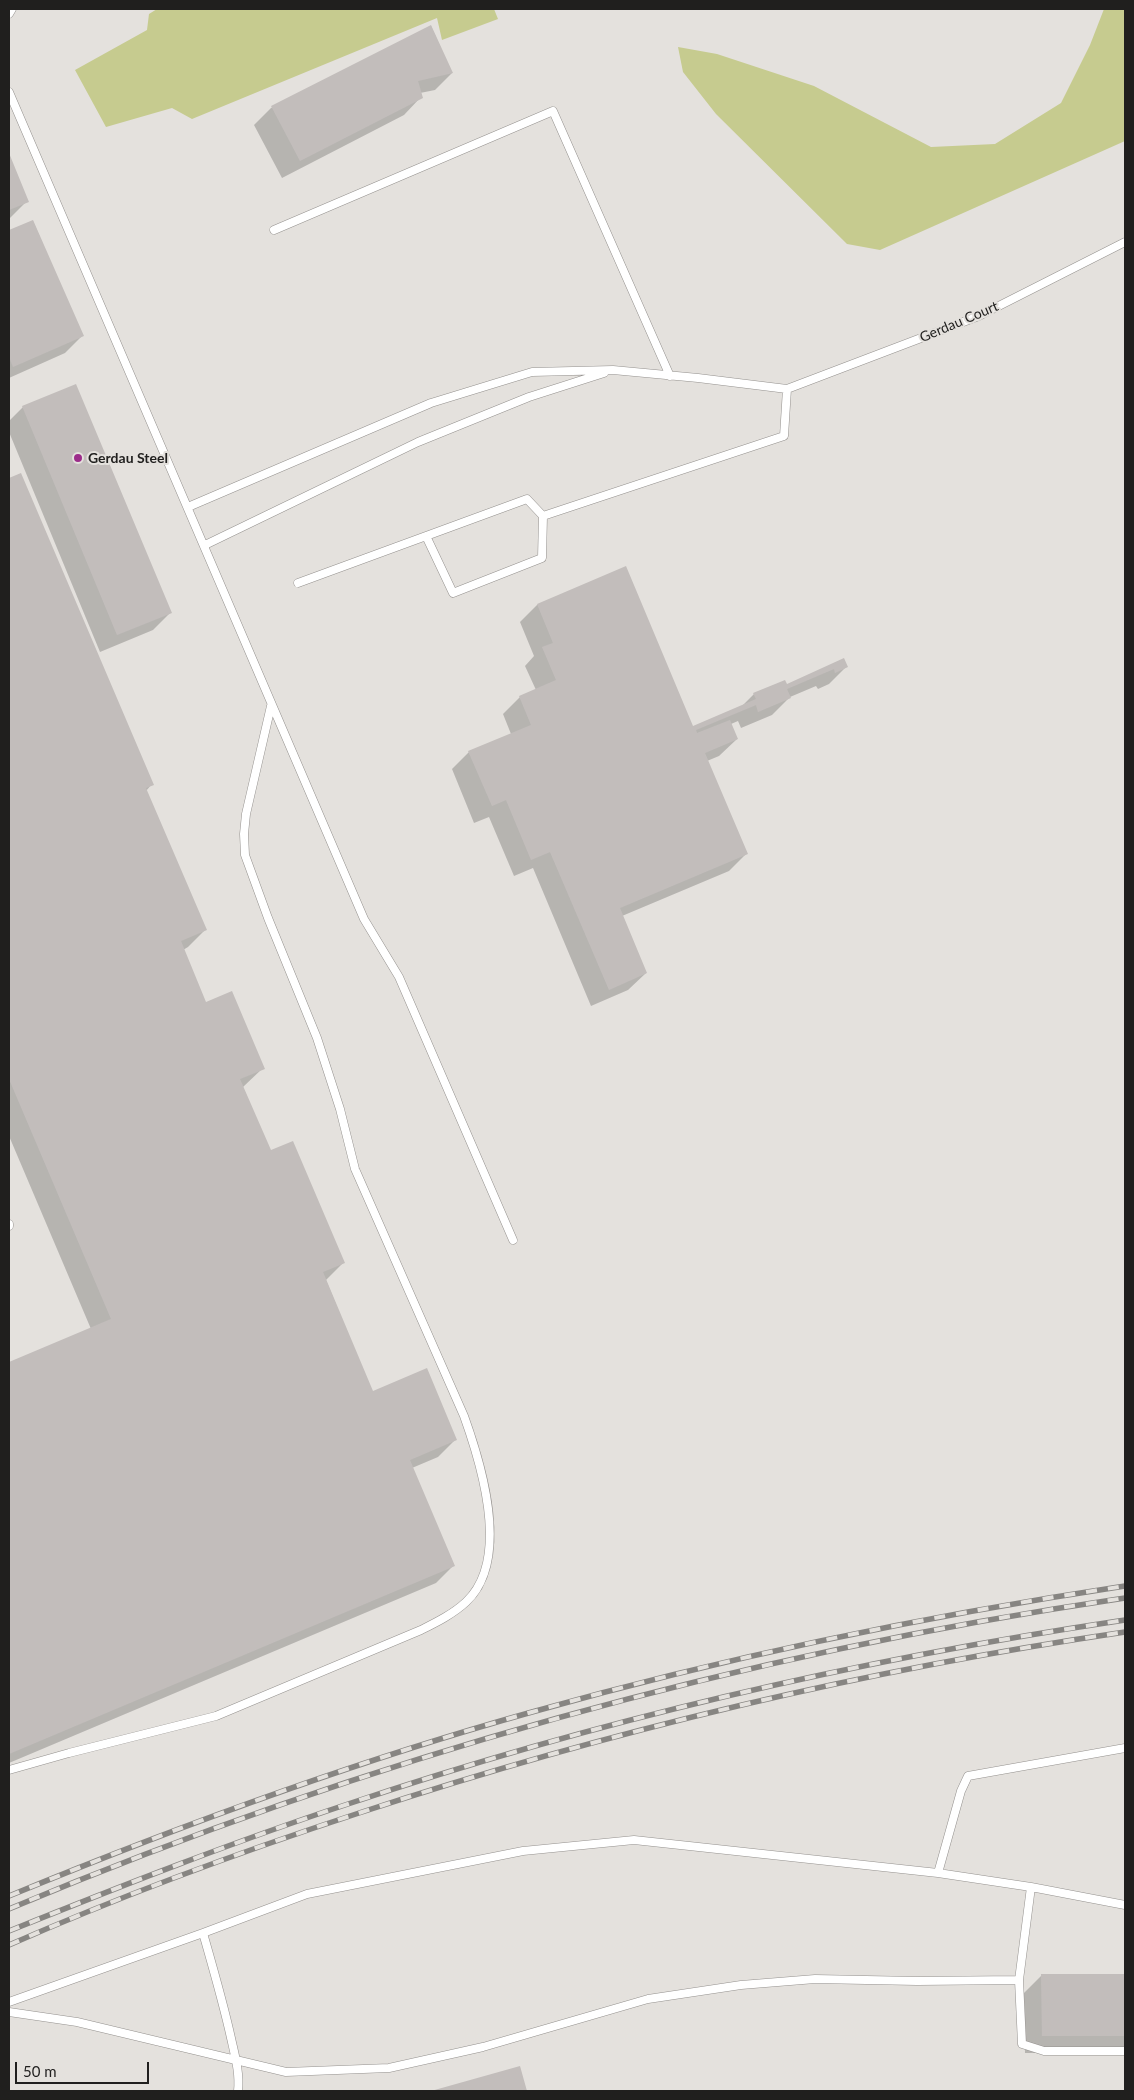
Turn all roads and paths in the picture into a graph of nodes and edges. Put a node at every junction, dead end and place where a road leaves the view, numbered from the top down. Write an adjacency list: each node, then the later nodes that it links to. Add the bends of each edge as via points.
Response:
1 (12, 9): 2 (lane)
2 (9, 14)
3 (9, 92): 9 (lane)
4 (274, 230): 7 (lane, via 553,111)
5 (1125, 242): 8 (lane, Gerdau Court, via 979,316)
6 (613, 370): 7 (lane); 9 (lane, via 532,372 431,402); 12 (lane, via 529,397 418,442)
7 (670, 376): 8 (lane)
8 (787, 389): 10 (lane, via 784,436)
9 (188, 507): 12 (lane)
10 (542, 516): 11 (lane, via 527,499); 11 (lane, via 542,558 453,593)
11 (426, 536): 13 (lane)
12 (205, 545): 14 (lane)
13 (298, 583)
14 (271, 706): 15 (lane, via 364,919 399,977); 17 (lane, via 246,814 245,855 317,1038 356,1169 474,1444 488,1507 489,1562 482,1581 467,1602 444,1619 421,1630 216,1716)
15 (513, 1240)
16 (1125, 1748): 18 (lane, via 968,1776)
17 (9, 1770)
18 (938, 1873): 19 (lane); 21 (lane, via 634,1840 523,1851 307,1894)
19 (1032, 1887): 20 (lane); 22 (lane)
20 (1125, 1905)
21 (203, 1933): 23 (lane); 26 (lane)
22 (1019, 1980): 25 (lane, via 1022,2044 1044,2051); 26 (lane, via 815,1979 742,1985 648,1999 483,2046 389,2068 286,2072)
23 (9, 2002)
24 (9, 2012): 26 (lane, via 77,2022)
25 (1125, 2051)
26 (236, 2061): 27 (lane)
27 (238, 2091)

